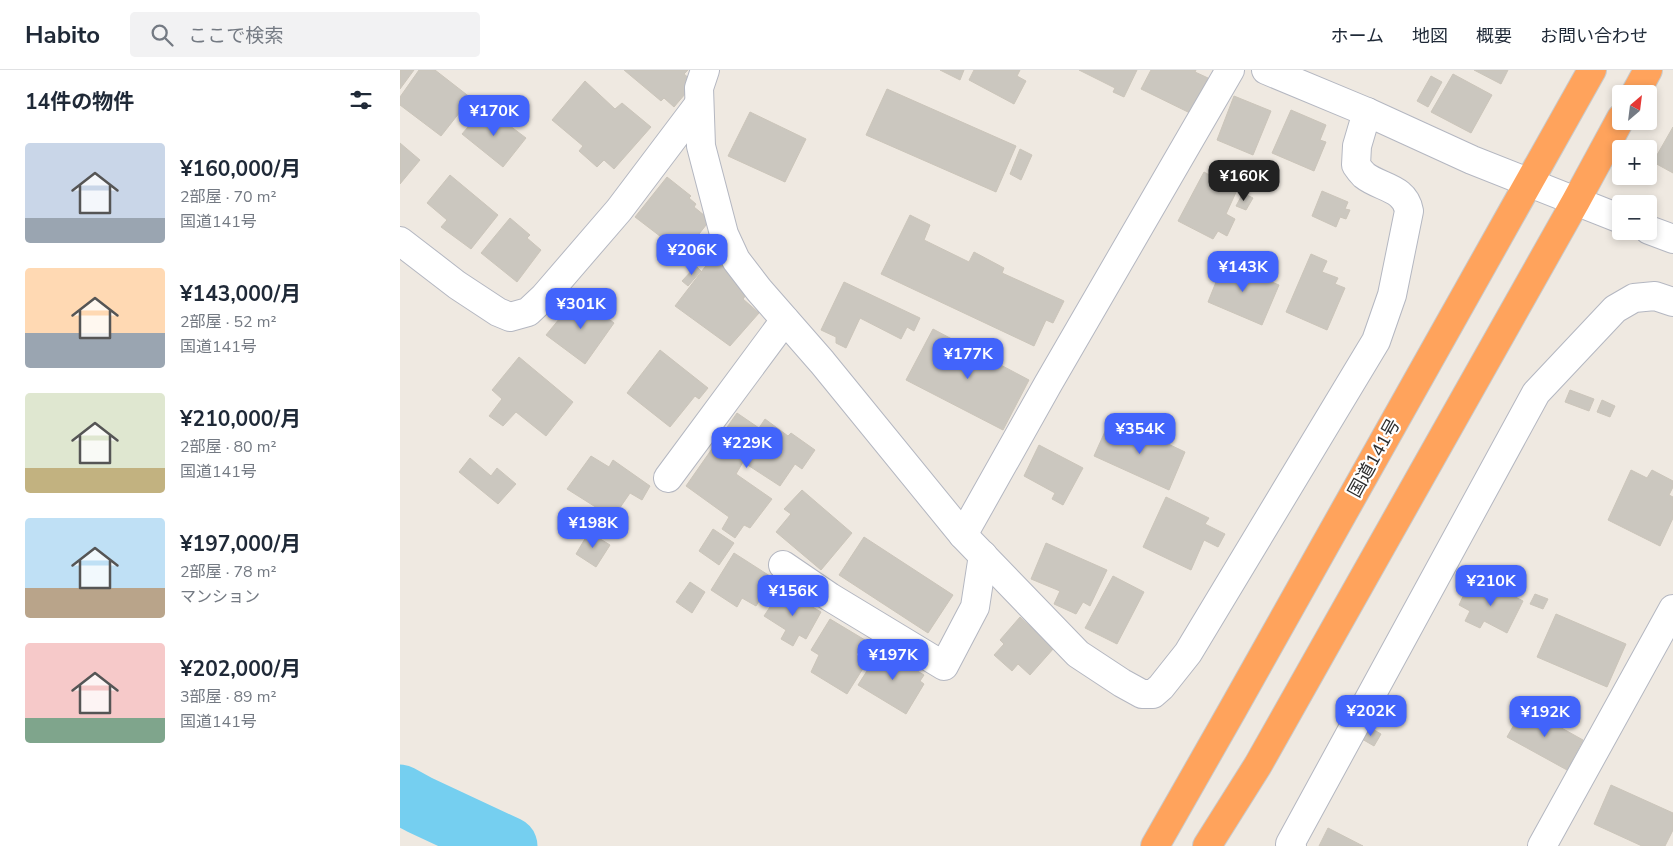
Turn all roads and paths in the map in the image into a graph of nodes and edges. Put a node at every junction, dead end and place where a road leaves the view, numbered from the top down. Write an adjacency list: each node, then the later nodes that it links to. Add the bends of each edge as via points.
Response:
1 (705, 70): 7 (street, via 699,88)
2 (1230, 70): 19 (street)
3 (1266, 70): 8 (street)
4 (1592, 70): 10 (highway, 国道141号)
5 (1648, 70): 6 (highway)
6 (1640, 85)
7 (699, 104): 15 (street, via 619,210 544,298 528,312 510,316 498,312); 17 (street, via 701,146 724,234 736,260)
8 (1367, 112): 10 (street); 20 (street, via 1357,146 1356,165 1363,175 1401,195 1409,211 1386,315 1376,341 1275,512 1188,653 1162,687 1153,694 1142,694 1078,654)
9 (1614, 130): 11 (highway)
10 (1529, 183): 11 (street); 23 (highway, 国道141号)
11 (1576, 201): 12 (street); 24 (highway, via 1258,765)
12 (1612, 215)
13 (1657, 233): 14 (street)
14 (1673, 239)
15 (400, 241)
16 (1673, 302): 25 (street, via 1655,296 1634,298 1615,309 1536,393 1290,844)
17 (785, 320): 18 (street); 19 (street)
18 (668, 478)
19 (963, 535): 20 (street)
20 (983, 555): 21 (street, via 975,607 944,666)
21 (783, 565)
22 (1673, 609): 26 (street)
23 (1154, 846)
24 (1207, 846)
25 (1292, 846)
26 (1542, 846)

